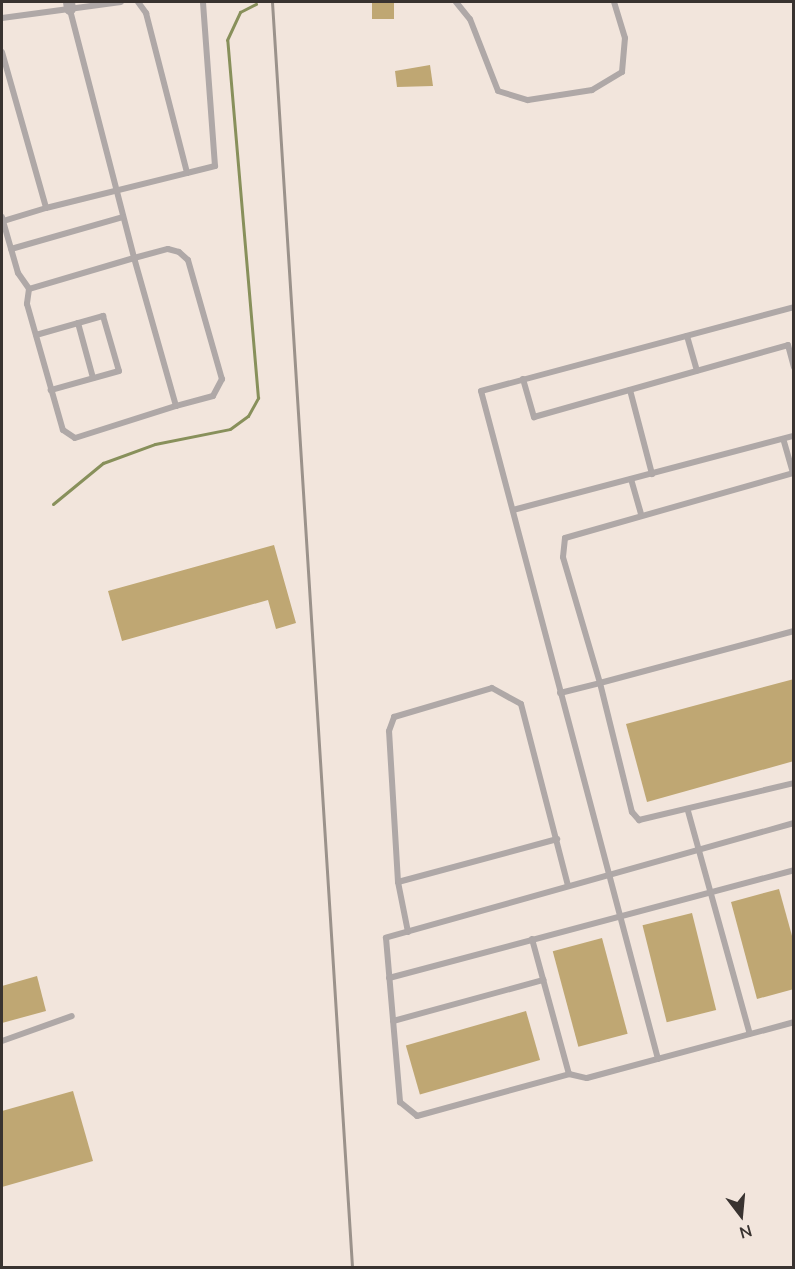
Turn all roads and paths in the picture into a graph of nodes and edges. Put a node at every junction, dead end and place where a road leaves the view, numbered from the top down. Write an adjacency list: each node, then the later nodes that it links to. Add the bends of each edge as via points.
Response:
1 (121, 2): 6 (lane)
2 (138, 2): 9 (lane, via 146,14)
3 (203, 2): 9 (lane, via 215,166)
4 (456, 2): 5 (lane, via 470,19 498,91 528,100 592,90 622,72 625,38)
5 (614, 2)
6 (69, 5): 7 (lane); 10 (lane)
7 (2, 18)
8 (2, 52): 11 (lane)
9 (187, 173): 10 (lane)
10 (115, 189): 11 (lane); 12 (lane)
11 (46, 208): 13 (lane)
12 (123, 217): 14 (lane); 15 (lane)
13 (2, 219): 14 (lane)
14 (11, 249): 16 (lane)
15 (134, 258): 16 (lane); 27 (lane); 27 (lane, via 168,249 188,260 219,369 221,388 213,396)
16 (29, 289): 19 (lane)
17 (794, 307): 20 (lane)
18 (78, 323): 19 (lane); 23 (lane); 23 (lane, via 103,316 119,371)
19 (36, 335): 25 (lane)
20 (687, 336): 22 (lane); 24 (lane)
21 (794, 367): 22 (lane, via 788,345)
22 (697, 371): 26 (lane)
23 (93, 378): 25 (lane)
24 (523, 379): 26 (lane, via 534,417); 33 (lane, via 482,391)
25 (51, 390): 27 (lane, via 63,430 75,438)
26 (630, 390): 30 (lane)
27 (176, 406)
28 (794, 436): 29 (lane)
29 (783, 439): 30 (lane); 31 (lane)
30 (652, 474): 32 (lane)
31 (793, 474): 34 (lane)
32 (631, 479): 33 (lane); 34 (lane)
33 (513, 510): 37 (lane)
34 (641, 515): 36 (lane, via 574,533 563,546)
35 (794, 630): 36 (lane)
36 (600, 682): 37 (lane); 39 (lane, via 632,812 649,822)
37 (560, 693): 44 (lane)
38 (794, 783): 39 (lane)
39 (688, 811): 42 (lane)
40 (794, 823): 42 (lane)
41 (556, 839): 45 (lane); 45 (lane, via 521,704 492,688 394,717 389,731); 46 (lane)
42 (699, 849): 44 (lane); 47 (lane)
43 (794, 870): 47 (lane)
44 (608, 875): 46 (lane); 48 (lane)
45 (398, 882): 49 (lane)
46 (568, 886): 49 (lane)
47 (711, 892): 48 (lane); 56 (lane)
48 (619, 915): 50 (lane); 58 (lane)
49 (408, 932): 51 (lane, via 386,938)
50 (532, 939): 51 (lane); 52 (lane)
51 (389, 978): 54 (lane)
52 (543, 980): 54 (lane); 59 (lane)
53 (72, 1016): 57 (lane)
54 (393, 1022): 59 (lane, via 400,1102 417,1116)
55 (794, 1022): 56 (lane)
56 (750, 1034): 58 (lane)
57 (2, 1041)
58 (658, 1059): 59 (lane, via 586,1078)
59 (569, 1074)

